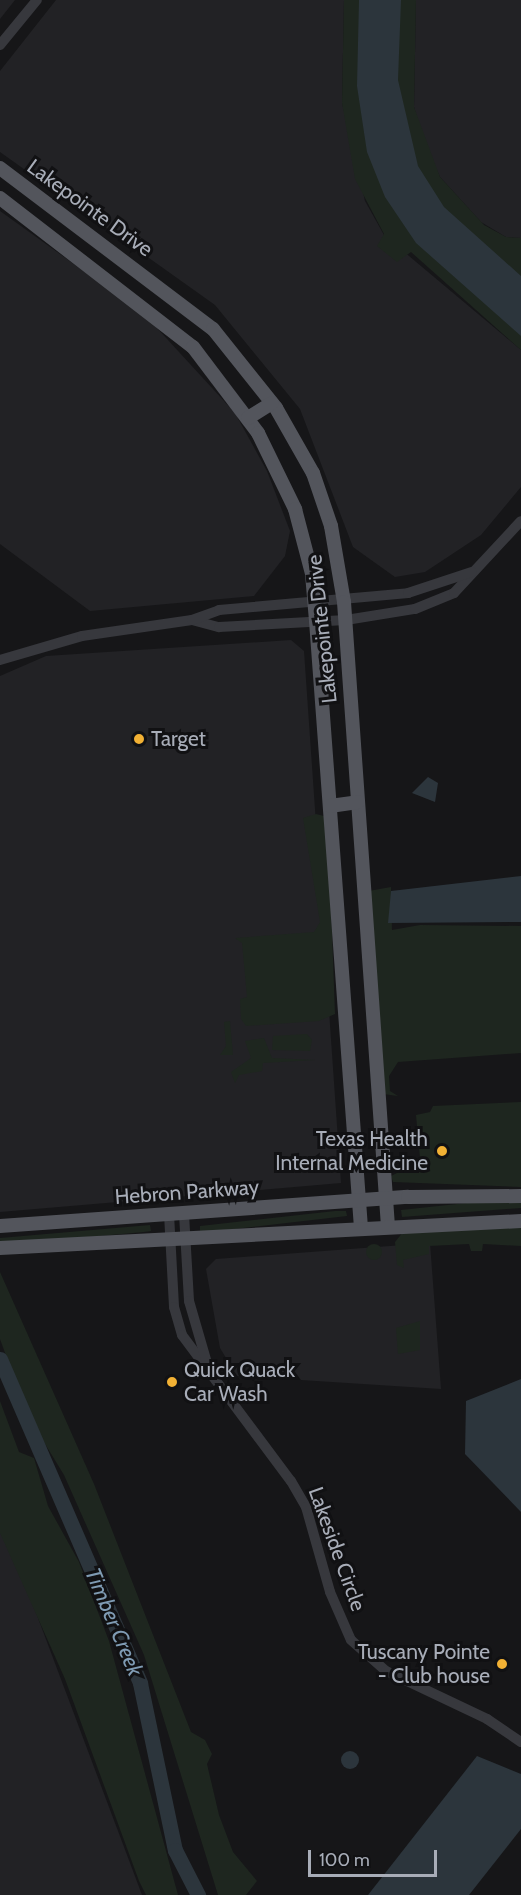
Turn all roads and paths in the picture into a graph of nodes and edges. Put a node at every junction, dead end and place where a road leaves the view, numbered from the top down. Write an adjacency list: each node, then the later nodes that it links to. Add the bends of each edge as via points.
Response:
1 (37, 0): 2 (street)
2 (0, 45)
3 (0, 168): 5 (main road, Lakepointe Drive)
4 (0, 198): 6 (main road, Lakepointe Drive)
5 (153, 281): 6 (main road); 7 (main road, Lakepointe Drive, via 213,329)
6 (139, 301): 8 (main road, Lakepointe Drive, via 193,347)
7 (272, 403): 8 (main road); 11 (main road, Lakepointe Drive, via 313,473 331,526)
8 (248, 418): 12 (main road, Lakepointe Drive, via 295,510)
9 (521, 521): 10 (street)
10 (472, 572): 11 (street, via 408,593); 14 (street, via 454,592 415,609)
11 (344, 602): 12 (street); 14 (main road, Lakepointe Drive)
12 (315, 603): 13 (street, via 219,610); 15 (main road, Lakepointe Drive)
13 (192, 620): 15 (street, via 219,627); 16 (street, via 82,636)
14 (346, 620): 15 (street); 17 (main road, Lakepointe Drive)
15 (316, 621): 18 (main road, Lakepointe Drive)
16 (0, 660)
17 (358, 802): 18 (main road); 20 (main road, Lakepointe Drive)
18 (330, 806): 21 (main road, Lakepointe Drive)
19 (521, 1196): 20 (main road, Hebron Parkway)
20 (388, 1199): 21 (main road, Hebron Parkway); 26 (main road, Lakepointe Drive)
21 (357, 1201): 23 (main road, Hebron Parkway); 27 (main road, Lakepointe Drive)
22 (169, 1214): 23 (main road, Hebron Parkway); 25 (main road, Hebron Parkway); 29 (street, Lakeside Circle)
23 (184, 1214): 28 (street, Lakeside Circle)
24 (521, 1221): 26 (main road)
25 (0, 1226)
26 (388, 1226): 27 (main road)
27 (361, 1228): 28 (main road)
28 (184, 1240): 29 (main road); 31 (street, Lakeside Circle, via 189,1301)
29 (170, 1242): 30 (main road); 31 (street, Lakeside Circle, via 174,1307 182,1335)
30 (0, 1248)
31 (209, 1370): 32 (street, Lakeside Circle, via 306,1508 330,1592 351,1640 386,1671 487,1719)
32 (521, 1742)

